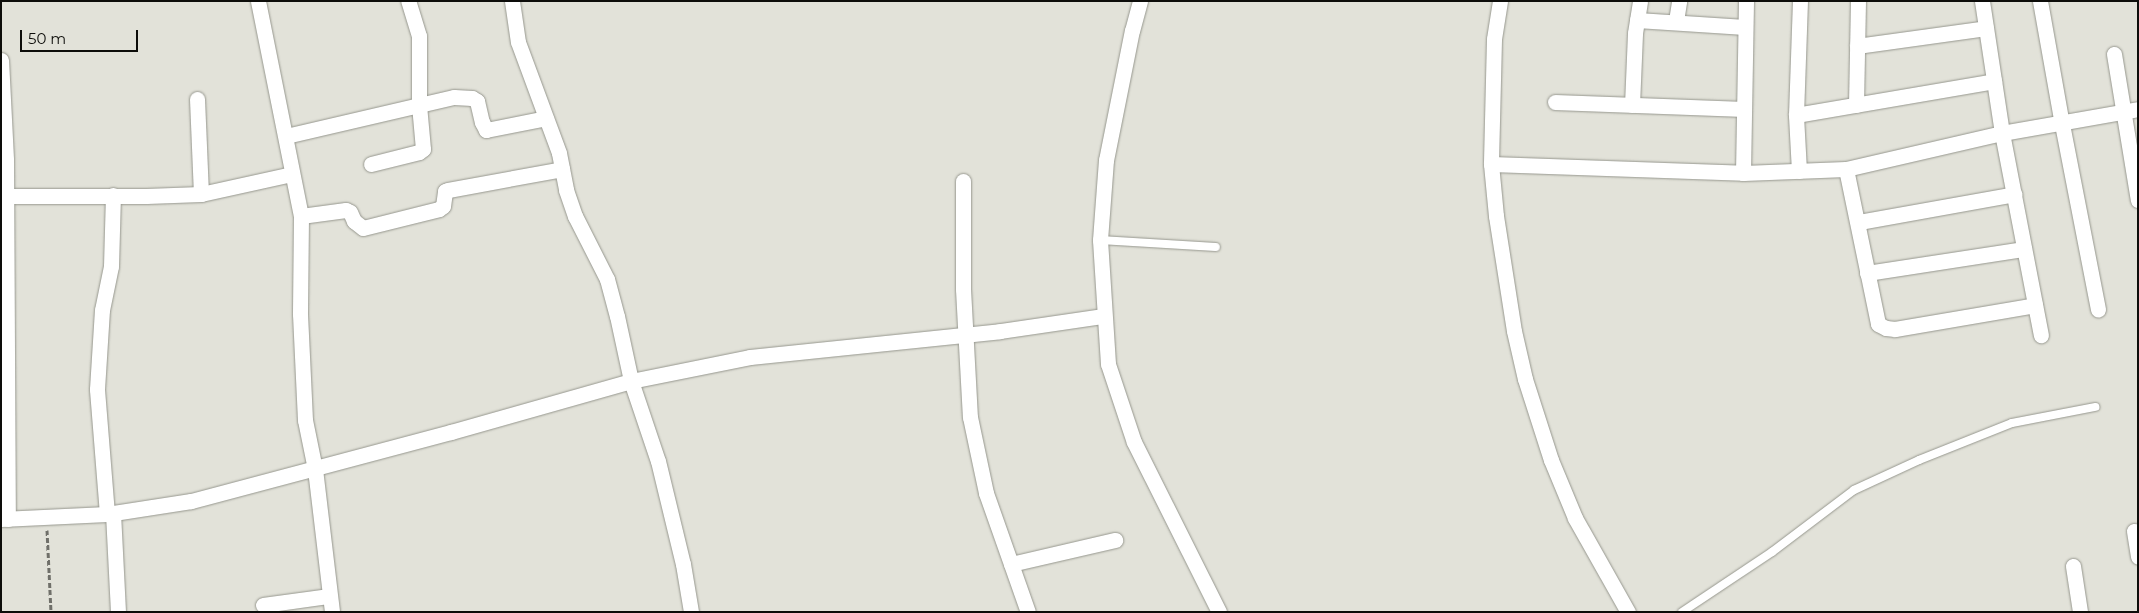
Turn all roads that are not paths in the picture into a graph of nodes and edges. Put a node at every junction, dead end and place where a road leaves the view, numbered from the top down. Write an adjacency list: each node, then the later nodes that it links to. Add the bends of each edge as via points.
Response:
1 (258, 1): 33 (street)
2 (408, 1): 23 (street, via 419,36)
3 (512, 1): 30 (street, via 518,42)
4 (1140, 1): 50 (street, via 1106,160)
5 (1500, 1): 36 (street, via 1494,39)
6 (1640, 1): 13 (street)
7 (1679, 1): 14 (street)
8 (1746, 1): 15 (street)
9 (1800, 1): 29 (street)
10 (1858, 1): 17 (street)
11 (1982, 1): 16 (street)
12 (2040, 1): 31 (street)
13 (1637, 20): 14 (street); 24 (street)
14 (1676, 21): 15 (street)
15 (1745, 27): 26 (street)
16 (1986, 28): 17 (street); 20 (street)
17 (1857, 46): 25 (street)
18 (2114, 54): 28 (street)
19 (1, 60): 34 (street)
20 (1994, 82): 25 (street); 32 (street)
21 (197, 99): 43 (street)
22 (1555, 102): 24 (street)
23 (419, 105): 30 (street, via 454,96 472,98 477,101 486,130); 33 (street); 35 (street, via 422,150)
24 (1632, 105): 26 (street)
25 (1856, 105): 29 (street)
26 (1744, 109): 40 (street)
27 (2138, 109): 28 (street)
28 (2122, 111): 31 (street); 47 (street)
29 (1796, 114): 39 (street)
30 (546, 118): 37 (street)
31 (2062, 124): 32 (street); 55 (street)
32 (2002, 133): 38 (street); 44 (street)
33 (286, 136): 41 (street)
34 (4, 160): 46 (street)
35 (371, 164)
36 (1491, 164): 40 (street); 77 (street, via 1514,331 1538,422 1575,518)
37 (562, 169): 48 (street, via 448,190 439,209 364,228 354,222 346,210); 60 (street, via 575,216 607,279)
38 (1846, 169): 39 (street); 49 (street)
39 (1799, 171): 40 (street)
40 (1743, 173)
41 (292, 174): 43 (street); 48 (street)
42 (963, 181): 57 (street)
43 (201, 194): 45 (street)
44 (2014, 194): 49 (street); 52 (street)
45 (113, 195): 46 (street); 63 (street, via 111,266 102,310 98,389)
46 (7, 196): 59 (street)
47 (2138, 200)
48 (301, 216): 62 (street, via 300,314 305,420)
49 (1858, 222): 53 (street)
50 (1100, 240): 51 (lane); 56 (street)
51 (1216, 247)
52 (2024, 249): 53 (street); 54 (street)
53 (1867, 273): 54 (street, via 1878,324 1886,328)
54 (2035, 305): 58 (street)
55 (2098, 310)
56 (1103, 316): 57 (street); 76 (street, via 1108,364 1134,442)
57 (966, 333): 60 (street, via 750,358); 68 (street, via 974,443 986,493)
58 (2040, 335)
59 (5, 339): 64 (street)
60 (630, 381): 62 (street); 74 (street, via 658,461)
61 (2095, 407): 78 (lane, via 2012,423 1854,490 1772,552)
62 (315, 469): 63 (street, via 191,501); 70 (street)
63 (110, 514): 64 (street); 72 (street)
64 (4, 520)
65 (2134, 531): 67 (street)
66 (1115, 540): 68 (street)
67 (2138, 557)
68 (1011, 564): 75 (street)
69 (2073, 566): 79 (street)
70 (329, 596): 71 (street); 73 (street)
71 (263, 605)
72 (118, 612)
73 (332, 612)
74 (691, 612)
75 (1028, 612)
76 (1219, 612)
77 (1628, 612)
78 (1682, 612)
79 (2080, 612)

